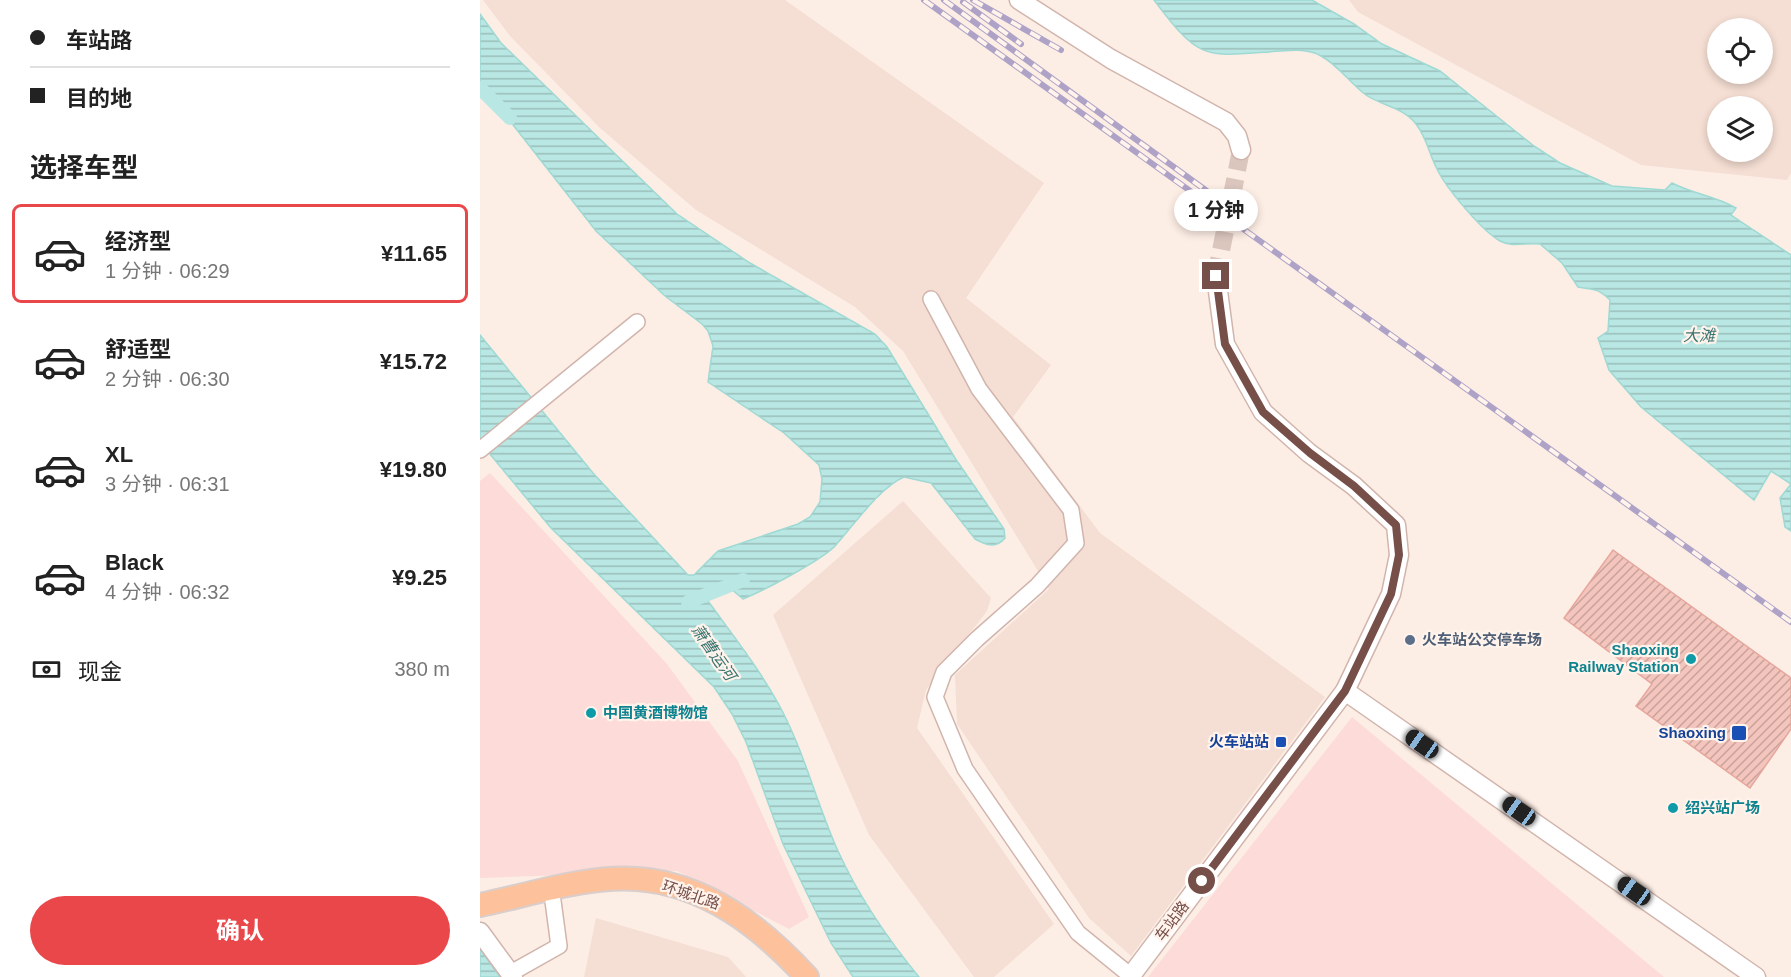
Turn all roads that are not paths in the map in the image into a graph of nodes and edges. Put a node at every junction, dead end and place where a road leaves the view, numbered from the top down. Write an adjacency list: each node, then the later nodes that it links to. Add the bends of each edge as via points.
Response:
1 (1018, 0): 2 (street, via 1111,59 1226,122 1237,136)
2 (1241, 150)
3 (1216, 276): 7 (street, 车站路, via 1225,344 1263,412 1396,525 1399,555 1391,594)
4 (931, 299): 14 (street, via 979,389 1071,510 1076,543 1037,586 944,672 934,697 965,769 1078,933)
5 (637, 322): 6 (street)
6 (482, 448)
7 (1345, 691): 14 (street, 车站路); 15 (street)
8 (553, 901): 9 (main road, 环城北路); 11 (street, via 559,946); 12 (main road, 环城北路, via 599,891 674,894 728,915 769,946)
9 (482, 905): 13 (main road, 环城北路, via 602,880 638,879 675,886 731,909 774,941)
10 (480, 932): 11 (street)
11 (512, 975)
12 (797, 977)
13 (807, 977)
14 (1131, 977)
15 (1755, 977)

